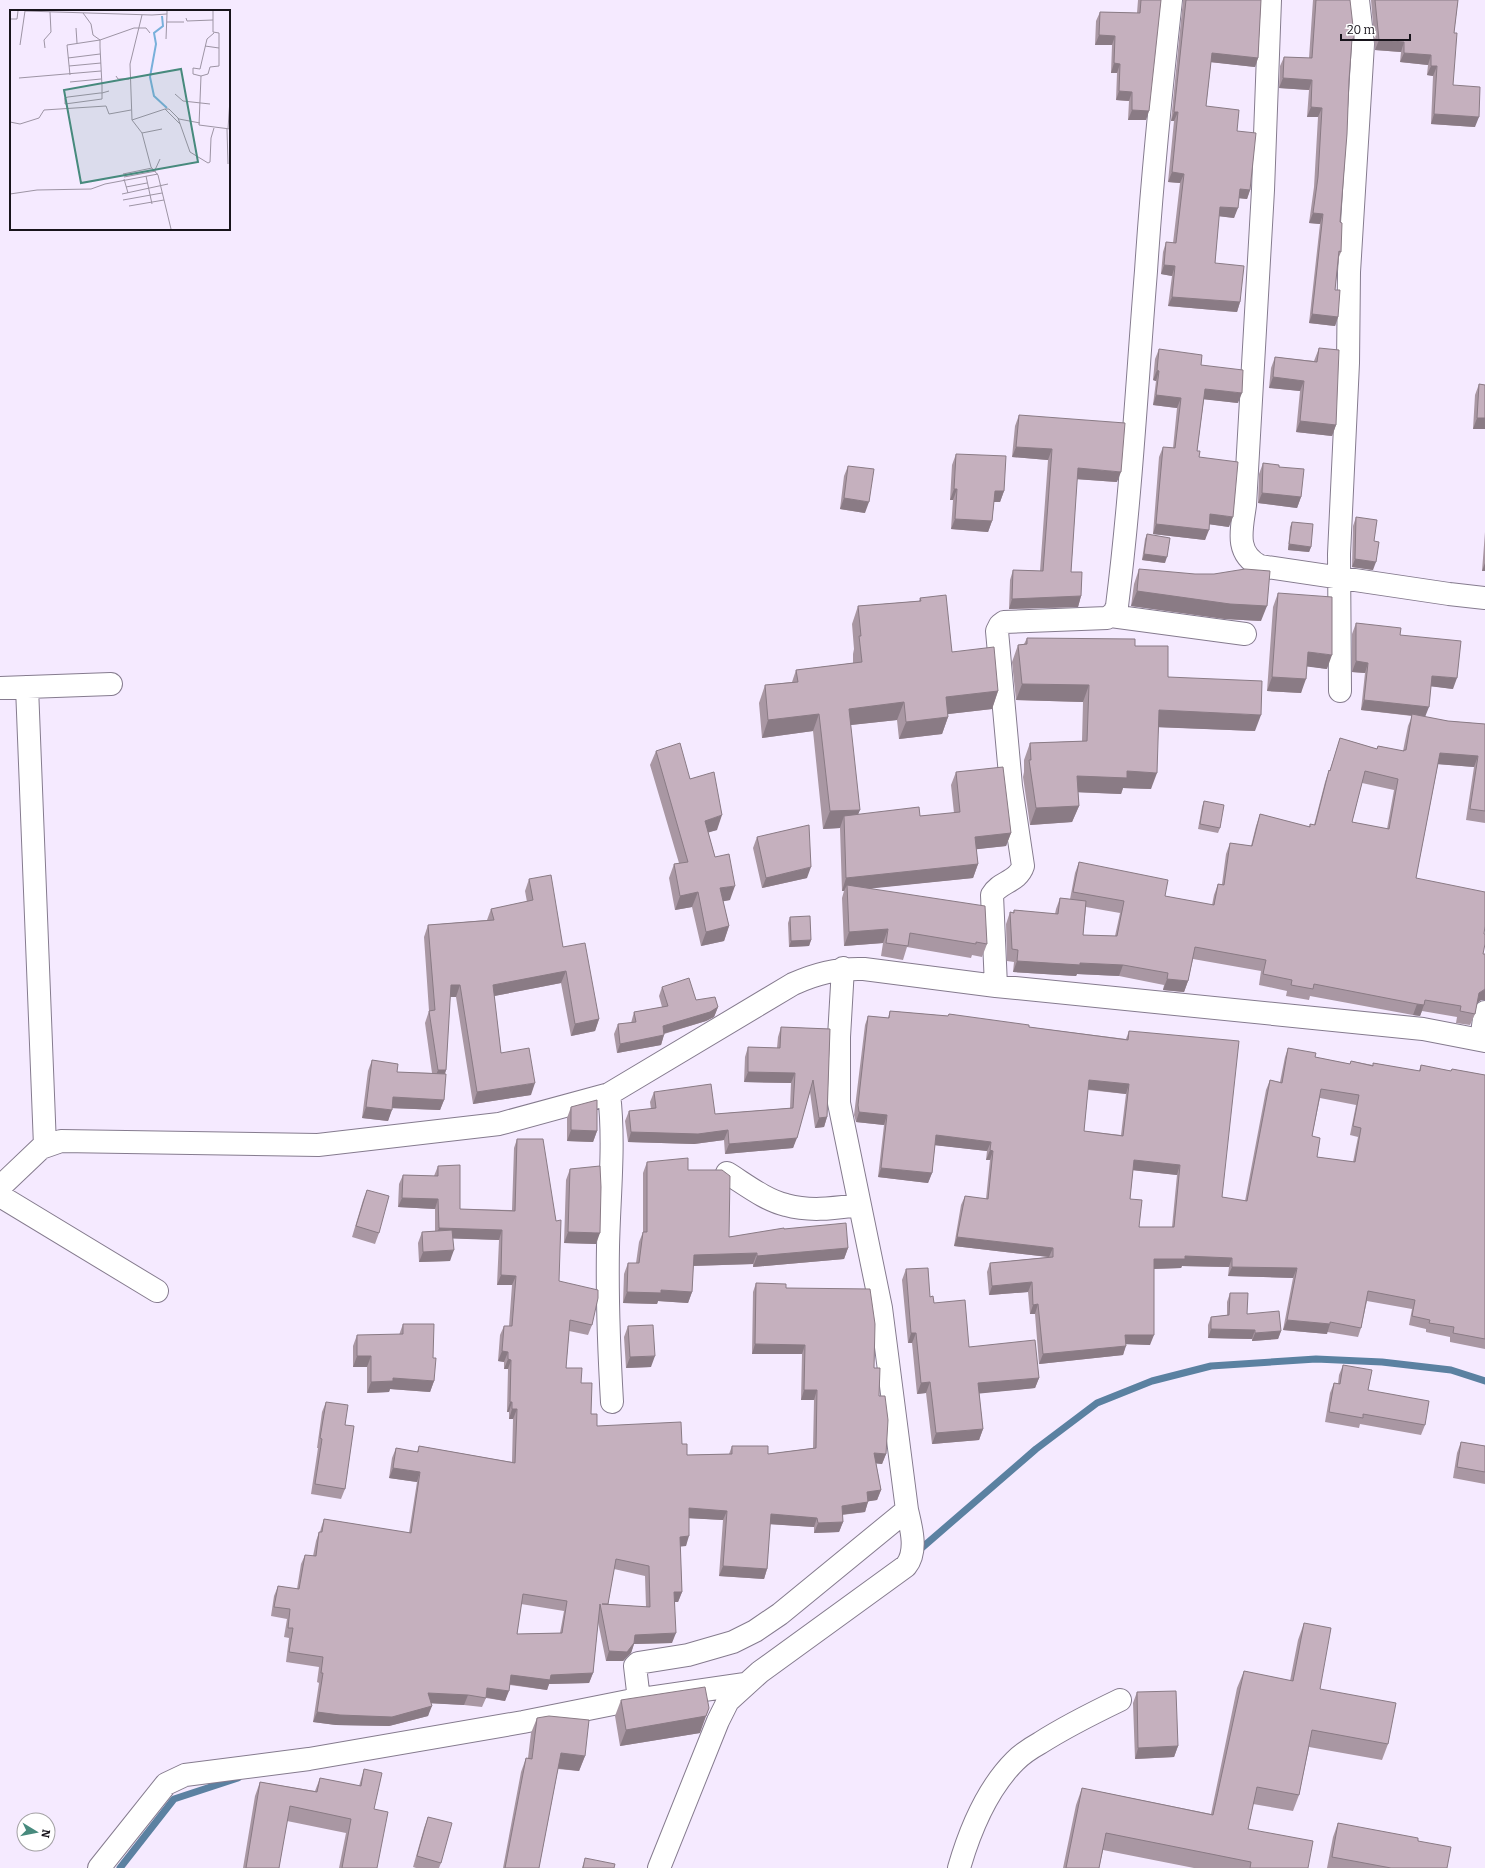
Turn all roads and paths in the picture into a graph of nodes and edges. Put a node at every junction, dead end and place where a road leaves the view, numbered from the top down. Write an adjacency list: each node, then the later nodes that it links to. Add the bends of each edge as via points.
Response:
1 (1171, 0): 5 (street, via 1157,123 1135,436)
2 (1270, 0): 4 (street, via 1263,190 1241,539 1247,556)
3 (1358, 0): 8 (street, via 1363,44 1349,272)
4 (1255, 563): 7 (street); 8 (street, via 1260,566)
5 (1122, 569): 6 (street); 10 (street, via 1117,606)
6 (1145, 573)
7 (1232, 573)
8 (1339, 578): 9 (street); 15 (street)
9 (1485, 598)
10 (1111, 616): 11 (street); 17 (street, via 1004,622 998,628 1011,786 1023,866 1019,875 995,890 992,895)
11 (1246, 634)
12 (111, 684): 13 (street)
13 (27, 687): 14 (street); 21 (street)
14 (0, 688)
15 (1340, 691)
16 (842, 968): 17 (street); 20 (street, via 793,984); 25 (street, via 839,1103)
17 (996, 986): 19 (street, via 1423,1029)
18 (1485, 1012): 19 (street)
19 (1483, 1040)
20 (609, 1094): 21 (street, via 500,1124 318,1145 67,1141); 27 (street, via 613,1124 608,1252)
21 (45, 1146): 23 (street)
22 (727, 1173): 25 (street, via 772,1200 786,1205 824,1210)
23 (0, 1187)
24 (0, 1196): 26 (street)
25 (859, 1205): 28 (street, via 881,1308)
26 (157, 1291)
27 (612, 1402)
28 (908, 1516): 29 (street, via 755,1631 733,1642 688,1655 638,1664); 30 (street, via 913,1549 906,1566)
29 (637, 1684): 30 (street); 32 (street, via 523,1722 309,1759 185,1774 166,1784)
30 (745, 1684): 33 (street, via 726,1705)
31 (1120, 1700): 34 (street, via 1067,1726 1015,1760 996,1784 984,1806 968,1839)
32 (99, 1868)
33 (659, 1868)
34 (959, 1868)

